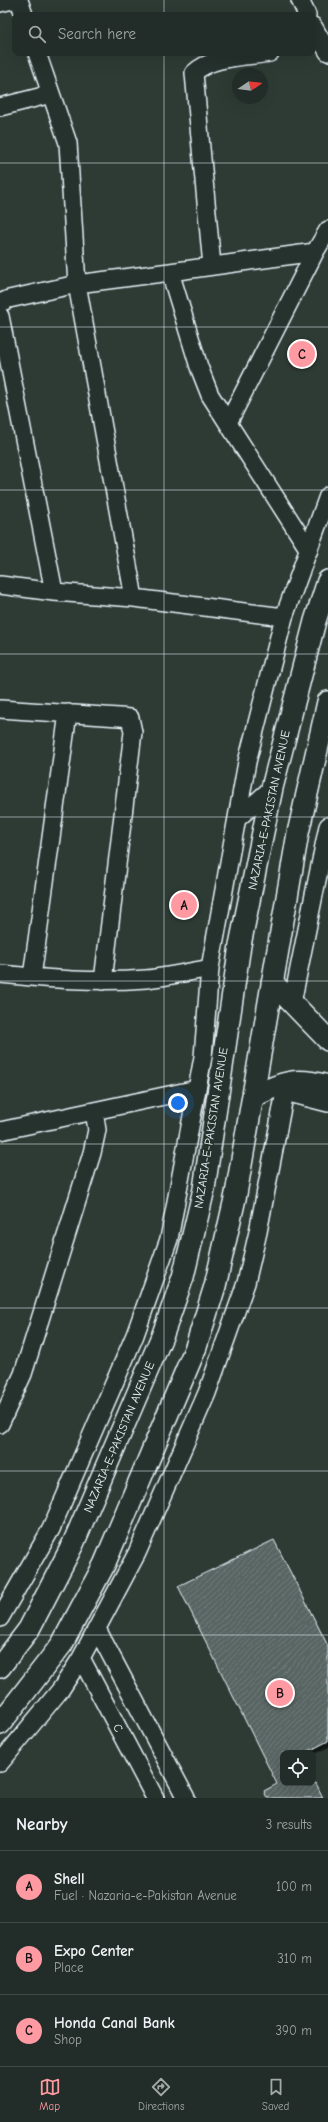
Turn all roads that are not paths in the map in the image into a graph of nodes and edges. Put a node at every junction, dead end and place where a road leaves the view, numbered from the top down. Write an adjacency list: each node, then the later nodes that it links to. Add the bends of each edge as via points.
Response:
1 (12, 0): 4 (street)
2 (19, 0): 5 (street)
3 (300, 0): 6 (street)
4 (0, 3)
5 (23, 12)
6 (306, 12)
7 (316, 34): 8 (street)
8 (321, 48)
9 (38, 56): 11 (street)
10 (250, 56): 15 (street, via 211,62 194,73)
11 (51, 94): 12 (street); 17 (street, via 68,143)
12 (0, 107)
13 (328, 230): 14 (street)
14 (315, 252): 15 (street); 20 (street)
15 (212, 266): 16 (street)
16 (170, 272): 17 (street); 20 (street, via 199,367 210,395)
17 (77, 284): 18 (street); 26 (street)
18 (0, 302)
19 (0, 316): 25 (street)
20 (228, 423): 22 (street)
21 (328, 496): 22 (street)
22 (309, 550): 27 (street)
23 (328, 581): 31 (main road, NAZARIA-E-PAKISTAN AVENUE)
24 (0, 585): 25 (street)
25 (54, 592): 26 (street)
26 (134, 598): 27 (street)
27 (284, 617): 32 (street, via 247,762)
28 (328, 702): 38 (main road, via 298,834)
29 (0, 709): 30 (street)
30 (68, 713): 36 (street); 37 (street, via 130,718 132,722 133,732)
31 (272, 788): 32 (street); 40 (main road, NAZARIA-E-PAKISTAN AVENUE, via 240,945)
32 (237, 819): 34 (street)
33 (328, 826): 39 (street)
34 (210, 968): 37 (street, via 148,979); 40 (street)
35 (0, 974): 36 (street)
36 (32, 977): 37 (street, via 77,982)
37 (103, 981)
38 (272, 982): 39 (main road); 45 (main road)
39 (292, 1003): 41 (main road)
40 (215, 1037): 44 (street); 53 (main road, NAZARIA-E-PAKISTAN AVENUE, via 204,1189 183,1277 163,1334 73,1544 29,1629)
41 (328, 1040)
42 (328, 1086): 43 (main road, via 300,1081)
43 (285, 1087): 45 (main road); 46 (street); 51 (street, via 246,1283 207,1393 140,1546)
44 (197, 1090): 47 (street); 50 (street, via 169,1239 135,1335 51,1529)
45 (253, 1097): 54 (main road, via 236,1194 215,1286 196,1347 104,1565 62,1644)
46 (328, 1103)
47 (94, 1111): 48 (street); 49 (street, via 97,1130 92,1154 23,1374)
48 (0, 1131)
49 (0, 1424)
50 (0, 1618)
51 (97, 1629): 52 (street); 57 (street)
52 (81, 1658): 55 (street, via 60,1689); 56 (street, C)
53 (0, 1667)
54 (0, 1724)
55 (0, 1763)
56 (155, 1798)
57 (186, 1798)

